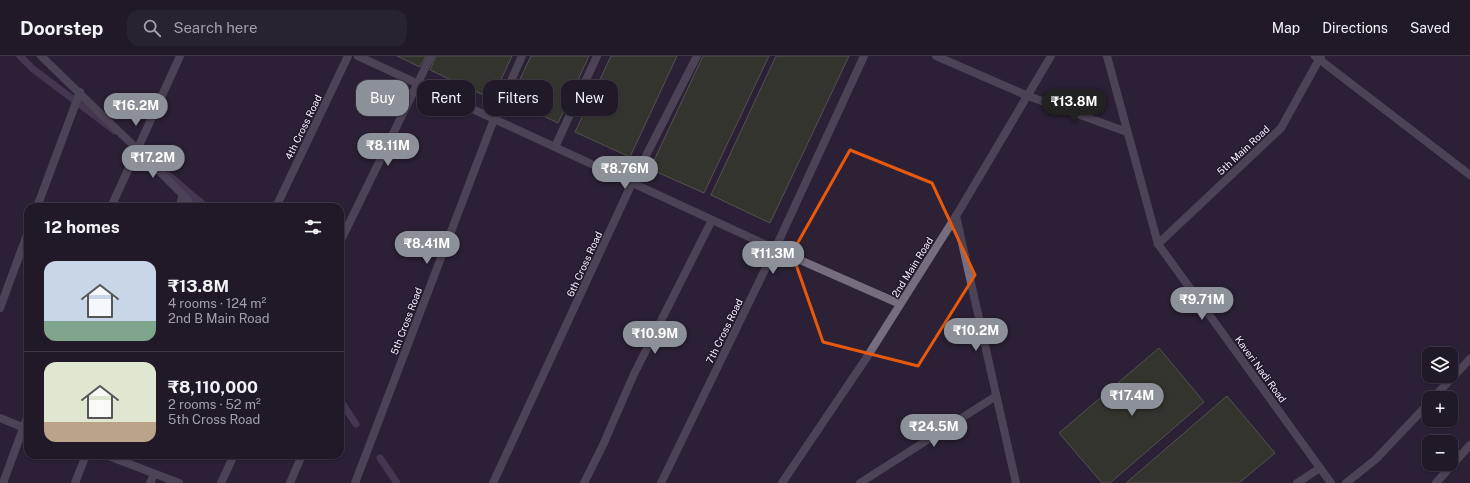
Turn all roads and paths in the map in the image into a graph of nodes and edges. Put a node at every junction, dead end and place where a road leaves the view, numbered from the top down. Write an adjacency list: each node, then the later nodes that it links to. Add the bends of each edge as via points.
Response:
1 (41, 56): 17 (street)
2 (180, 56): 23 (street)
3 (348, 56): 31 (street, 4th Cross Road)
4 (358, 56): 15 (street)
5 (431, 56): 14 (street)
6 (522, 56): 20 (street, 5th Cross Road)
7 (597, 56): 22 (street)
8 (697, 56): 25 (street, 6th Cross Road)
9 (864, 56): 37 (street, 7th Cross Road)
10 (936, 56): 18 (street)
11 (1051, 56): 18 (street, 2nd Main Road)
12 (1107, 56): 21 (street, Kaveri Nadi Road)
13 (1319, 57): 24 (street); 36 (street, 5th Main Road, via 1281,128)
14 (420, 80)
15 (417, 84)
16 (417, 86): 34 (street)
17 (79, 93): 23 (street); 27 (street)
18 (1028, 96): 21 (street); 32 (street, 2nd Main Road)
19 (475, 110): 20 (street)
20 (494, 119): 22 (street); 60 (street, 5th Cross Road)
21 (1127, 132): 36 (street, Kaveri Nadi Road)
22 (555, 147): 25 (street)
23 (137, 149): 26 (street); 28 (street)
24 (1470, 175)
25 (632, 183): 33 (street); 61 (street, 6th Cross Road)
26 (183, 195): 29 (street); 30 (street)
27 (38, 203)
28 (113, 203)
29 (180, 203)
30 (190, 203)
31 (278, 203)
32 (956, 216): 38 (street, 2nd Main Road); 42 (street)
33 (712, 220): 37 (street); 62 (street, via 634,374)
34 (344, 234)
35 (24, 243): 39 (street)
36 (1158, 244): 52 (street, Kaveri Nadi Road)
37 (774, 249): 38 (street); 63 (street, 7th Cross Road)
38 (900, 304): 64 (street, 2nd Main Road)
39 (0, 308)
40 (1470, 359): 41 (street)
41 (1440, 391)
42 (996, 396): 65 (street); 66 (street)
43 (1422, 410): 69 (street, via 1376,459)
44 (0, 418): 45 (street)
45 (24, 428)
46 (24, 434): 54 (street)
47 (1470, 445): 70 (street)
48 (84, 459): 55 (street)
49 (116, 459): 53 (street)
50 (232, 459): 58 (street)
51 (300, 459): 59 (street)
52 (1320, 468): 67 (street); 68 (street, Kaveri Nadi Road)
53 (154, 474): 56 (street); 57 (street)
54 (3, 483)
55 (75, 483)
56 (150, 483)
57 (179, 483)
58 (221, 483)
59 (290, 483)
60 (355, 483)
61 (493, 483)
62 (584, 483)
63 (661, 483)
64 (782, 483)
65 (860, 483)
66 (1016, 483)
67 (1297, 483)
68 (1331, 483)
69 (1346, 483)
70 (1436, 483)

